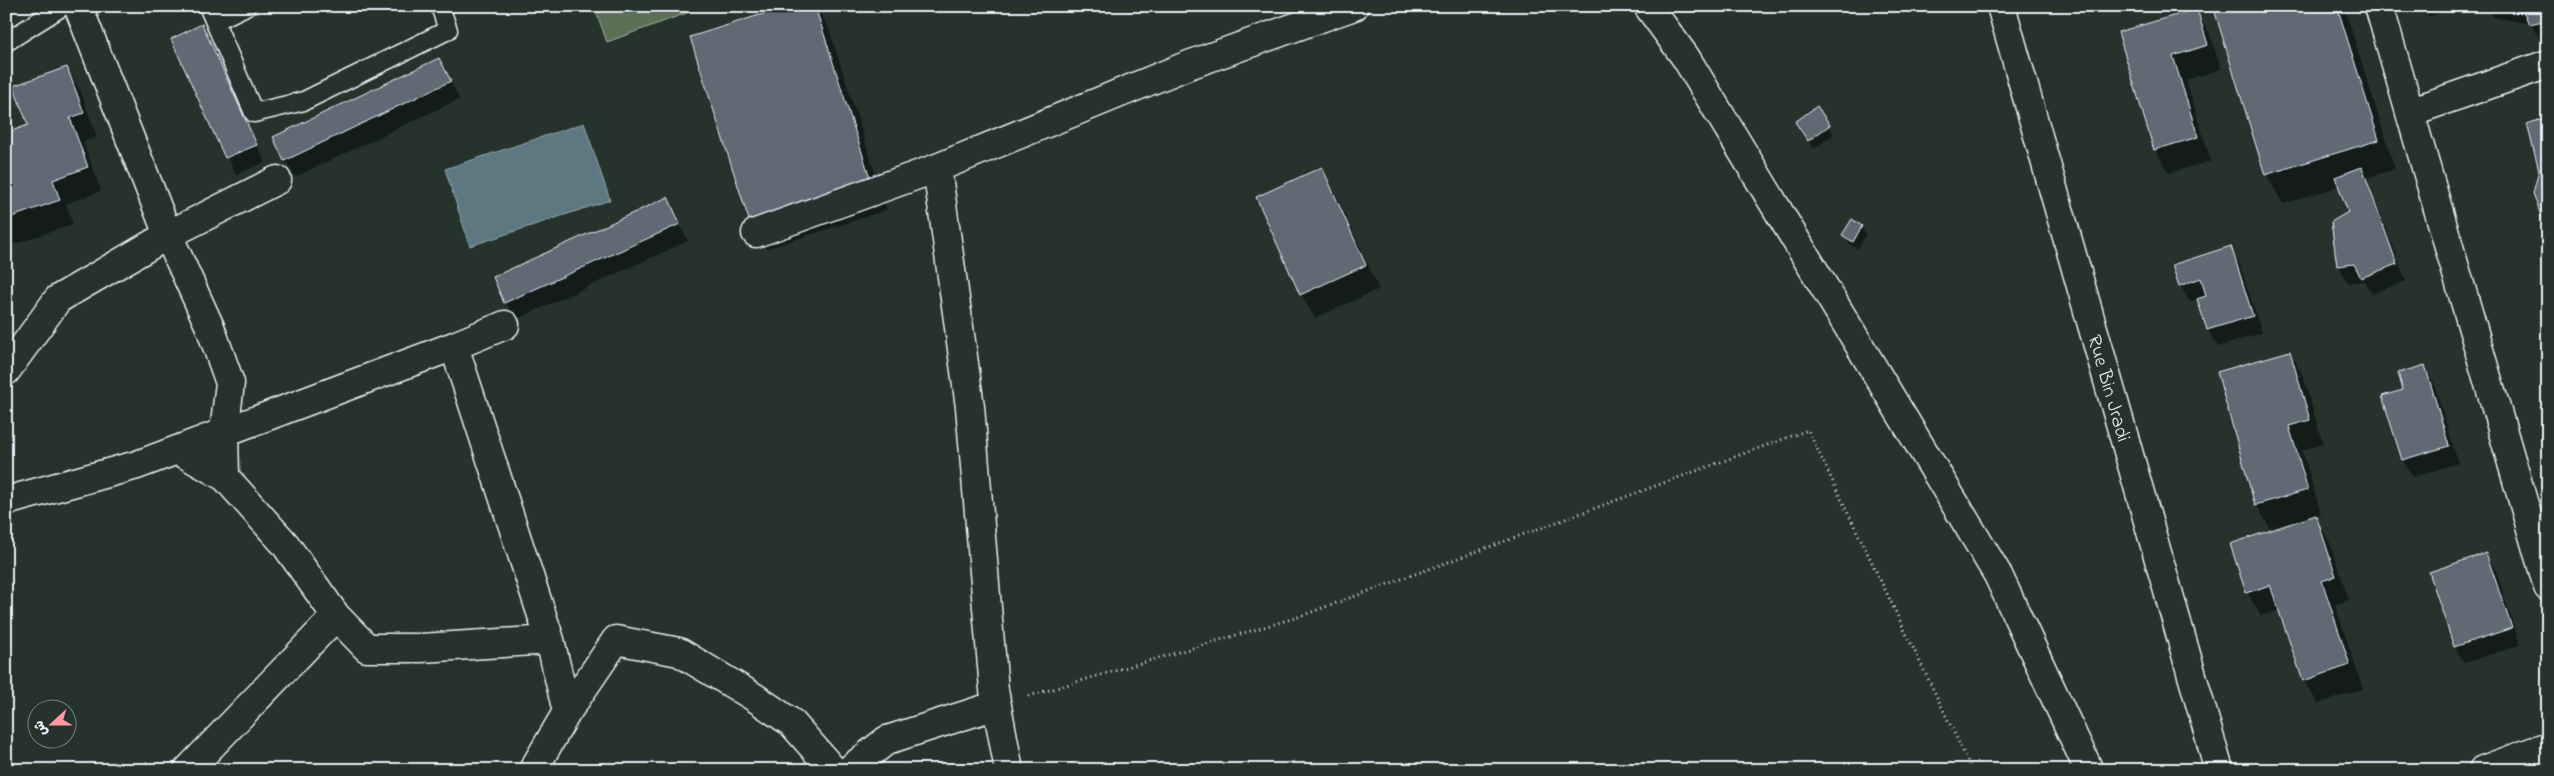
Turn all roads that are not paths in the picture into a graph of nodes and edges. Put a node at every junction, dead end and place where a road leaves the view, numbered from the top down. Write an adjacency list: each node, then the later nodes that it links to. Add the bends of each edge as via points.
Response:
1 (63, 6): 10 (lane)
2 (78, 6): 16 (street)
3 (246, 6): 9 (lane)
4 (440, 6): 9 (lane, via 448,30 304,101 254,114)
5 (1354, 6): 13 (street, via 1186,66)
6 (1648, 6): 35 (street, via 1686,58 1998,575)
7 (2001, 6): 36 (street, Rue Bin Jradi)
8 (2379, 6): 12 (street)
9 (212, 14)
10 (6, 42)
11 (2548, 64): 12 (street)
12 (2410, 112): 24 (street)
13 (937, 168): 15 (street); 27 (street, via 970,407)
14 (276, 180): 16 (street)
15 (756, 233)
16 (168, 235): 19 (street, via 58,299); 20 (street, via 210,327 230,383)
17 (505, 325): 18 (street)
18 (454, 346): 20 (street); 26 (street)
19 (6, 371)
20 (224, 432): 21 (street); 22 (street)
21 (178, 450): 22 (street); 23 (street, via 137,465)
22 (225, 476): 25 (street, via 285,544)
23 (6, 501)
24 (2548, 587)
25 (336, 616): 26 (street, via 367,648); 30 (street)
26 (550, 640): 28 (street)
27 (997, 706): 33 (street, via 887,740); 34 (street)
28 (567, 712): 31 (street); 32 (street, via 616,640 679,652 792,723)
29 (2548, 746): 37 (street)
30 (188, 770)
31 (533, 770)
32 (833, 770)
33 (849, 770)
34 (1009, 770)
35 (2089, 770)
36 (2219, 770)
37 (2483, 770)

